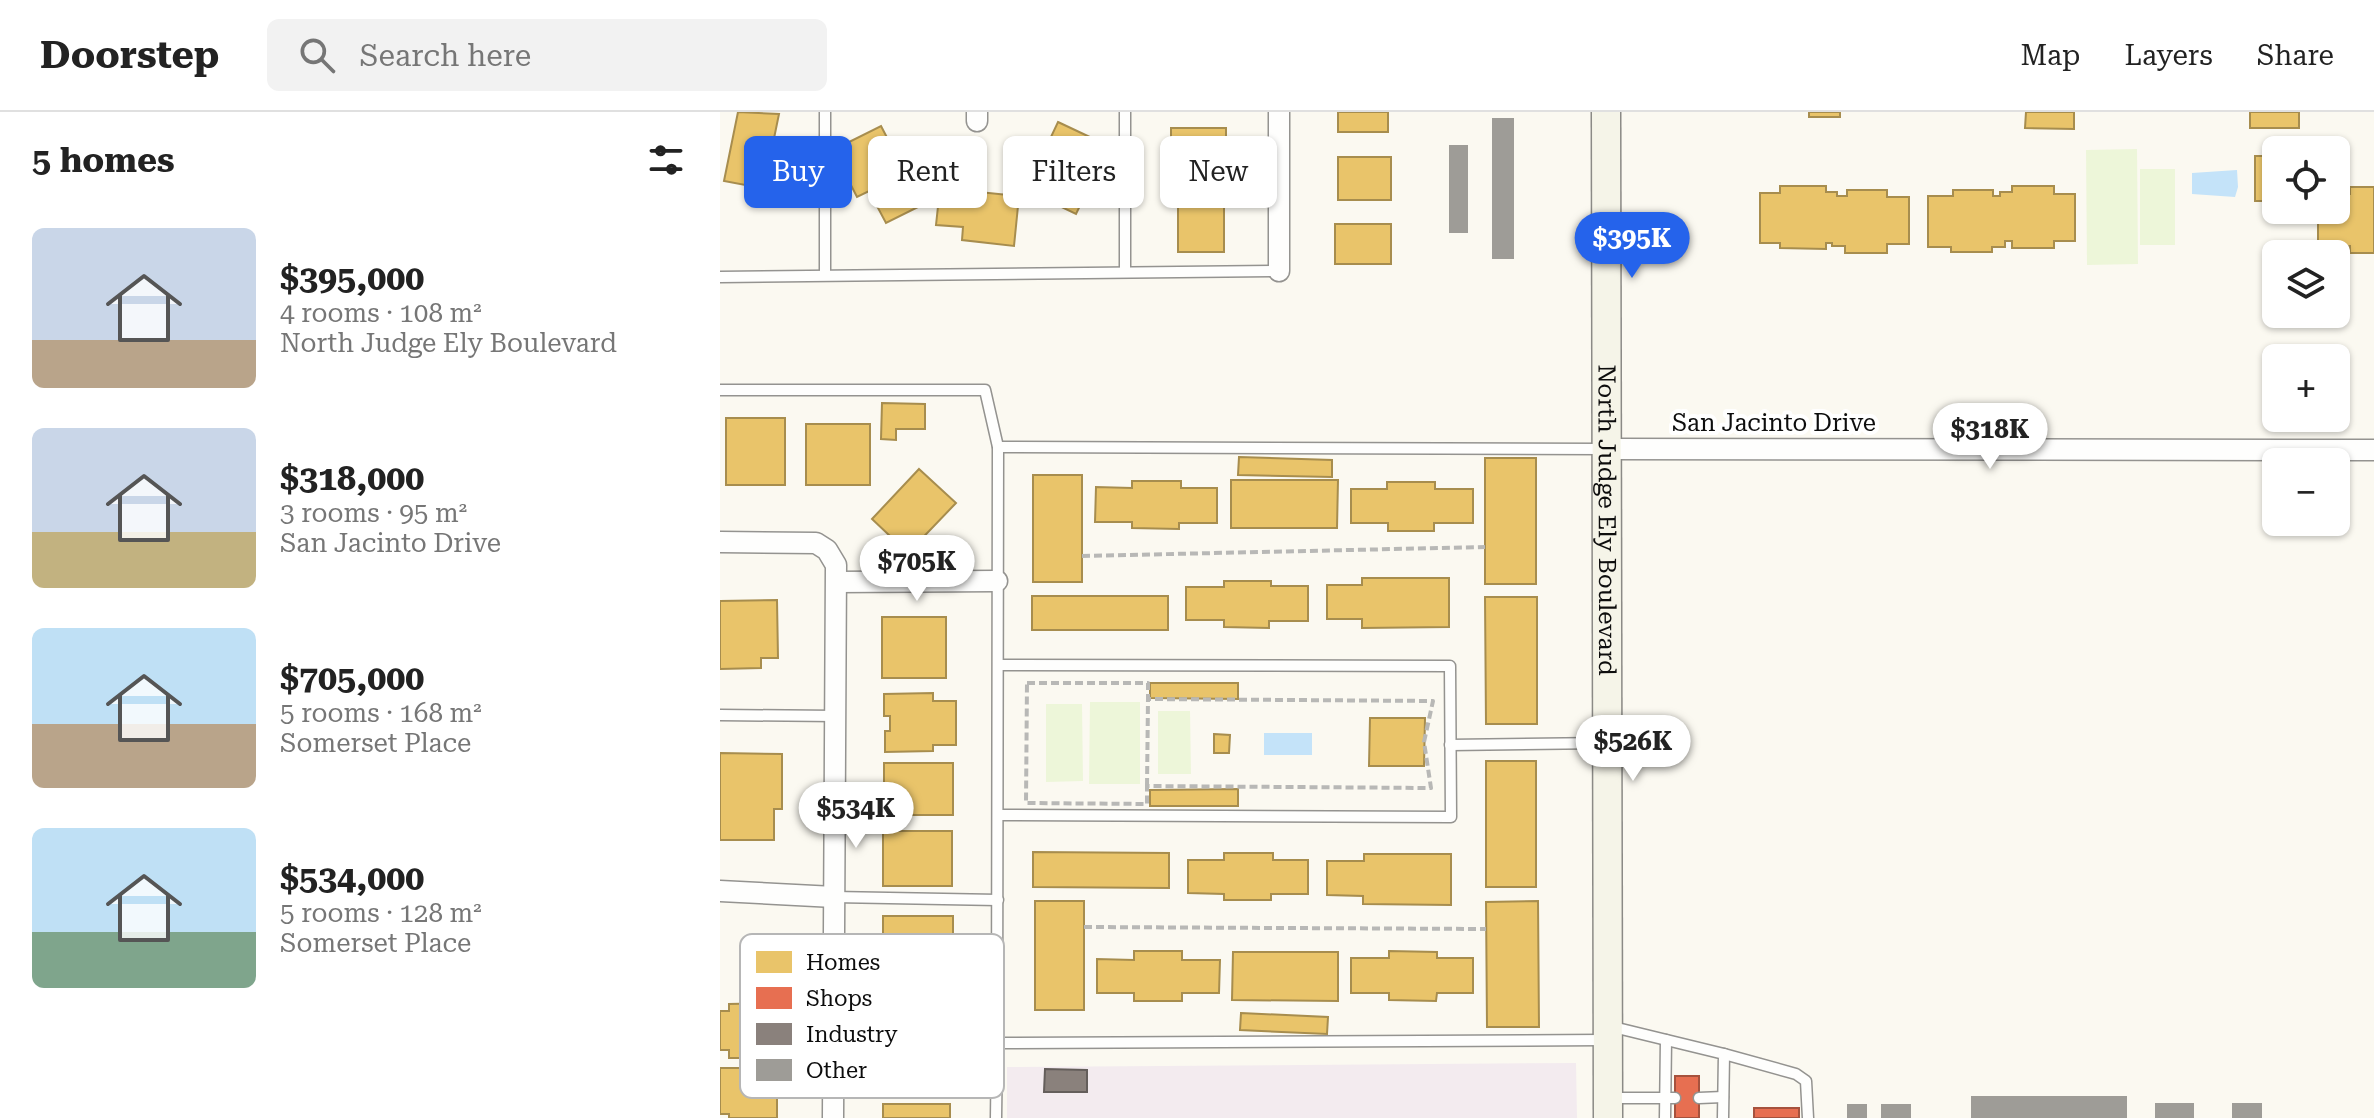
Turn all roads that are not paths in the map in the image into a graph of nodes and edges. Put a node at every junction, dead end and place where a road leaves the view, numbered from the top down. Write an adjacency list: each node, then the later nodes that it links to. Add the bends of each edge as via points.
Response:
1 (825, 112): 7 (lane)
2 (1125, 112): 5 (lane)
3 (1279, 112): 6 (street)
4 (1606, 112): 11 (main road, North Judge Ely Boulevard)
5 (1125, 271): 6 (lane); 7 (lane)
6 (1279, 271)
7 (825, 275): 8 (lane)
8 (720, 277)
9 (720, 390): 10 (lane, via 985,390)
10 (998, 447): 11 (lane); 14 (lane)
11 (1606, 449): 12 (street, San Jacinto Drive); 19 (main road, North Judge Ely Boulevard)
12 (2374, 450)
13 (720, 542): 15 (street, via 816,543 836,565)
14 (997, 581): 15 (street); 16 (lane)
15 (837, 582): 18 (street)
16 (999, 665): 20 (lane, via 1450,666); 21 (lane)
17 (720, 715): 18 (lane)
18 (836, 716): 23 (street)
19 (1607, 743): 20 (lane); 27 (main road, North Judge Ely Boulevard)
20 (1450, 745): 21 (lane, via 1451,817)
21 (999, 815): 24 (lane)
22 (720, 891): 23 (street)
23 (834, 897): 24 (lane); 25 (street)
24 (998, 900): 26 (lane)
25 (834, 934)
26 (998, 934)
27 (1608, 1033): 28 (lane); 29 (lane); 36 (main road, North Judge Ely Boulevard)
28 (1666, 1040): 30 (lane); 34 (lane)
29 (1004, 1043)
30 (1724, 1054): 31 (lane); 41 (lane, via 1806,1081)
31 (1723, 1097): 35 (lane); 40 (lane)
32 (833, 1098): 37 (street)
33 (996, 1098): 38 (lane)
34 (1670, 1098): 36 (lane); 39 (lane)
35 (1699, 1098)
36 (1608, 1108)
37 (833, 1118)
38 (996, 1118)
39 (1665, 1118)
40 (1723, 1118)
41 (1808, 1118)

